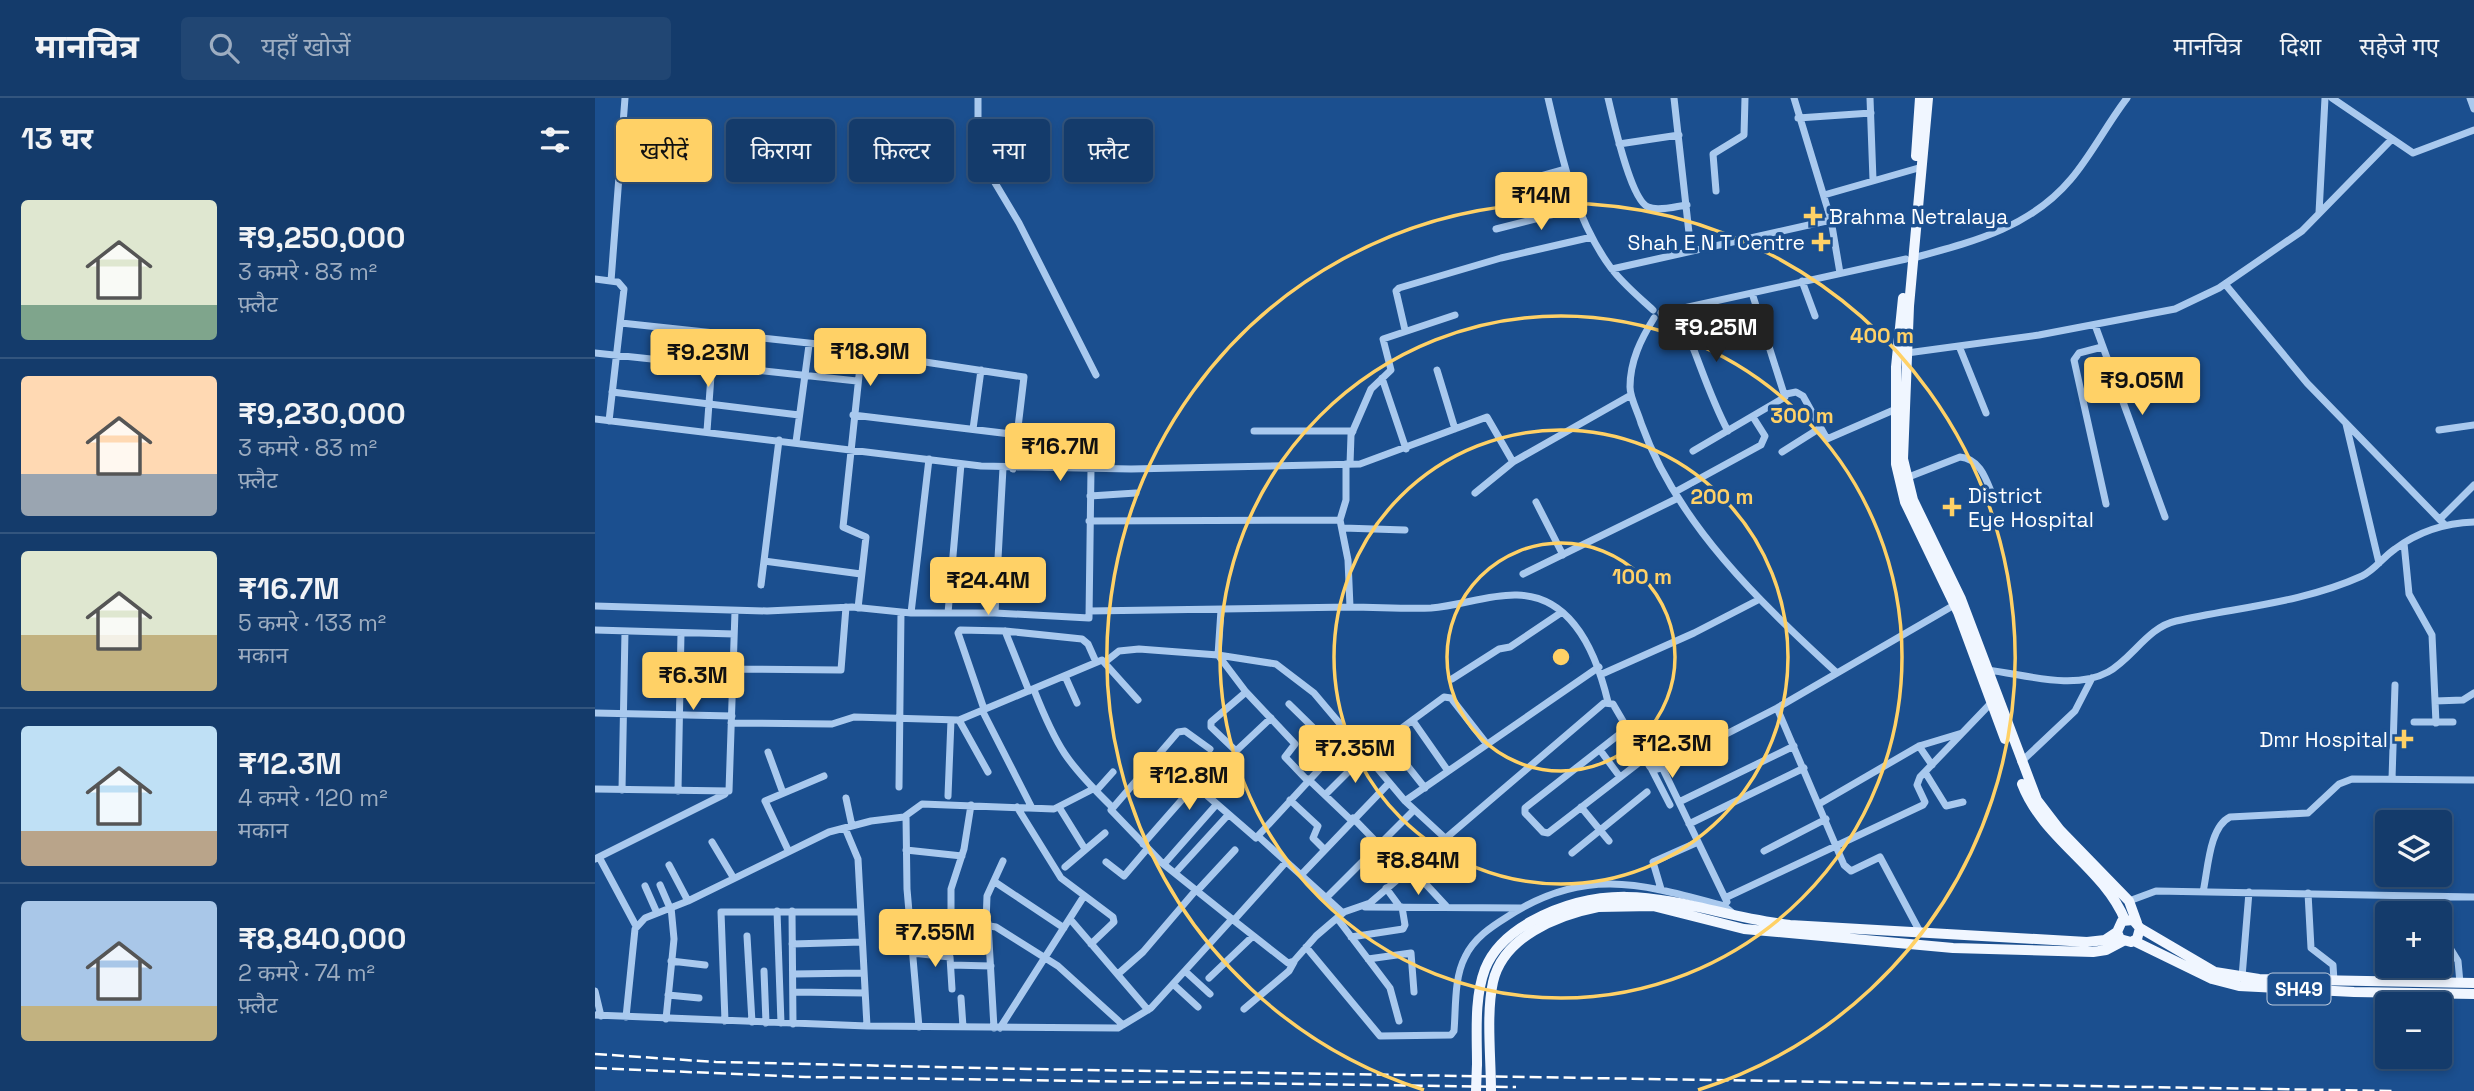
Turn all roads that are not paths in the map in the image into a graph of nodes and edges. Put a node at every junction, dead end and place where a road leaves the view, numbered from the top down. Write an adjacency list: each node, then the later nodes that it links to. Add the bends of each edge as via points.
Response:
1 (625, 98): 39 (street)
2 (978, 98): 61 (street, via 982,161 1019,223)
3 (1548, 98): 23 (street)
4 (1608, 98): 21 (street)
5 (1674, 98): 19 (street)
6 (1745, 98): 26 (street, via 1744,135 1713,154)
7 (1794, 98): 17 (street)
8 (1870, 98): 16 (street)
9 (1920, 98): 22 (main road, SH49)
10 (1928, 98): 22 (main road, SH49)
11 (2127, 98): 35 (street, via 2071,179 2047,203 1983,239)
12 (2325, 98): 30 (street)
13 (2332, 98): 20 (street)
14 (2470, 98): 15 (street)
15 (2474, 109)
16 (1871, 113): 17 (street); 24 (street)
17 (1798, 118): 27 (street)
18 (2474, 130): 20 (street, via 2413,153)
19 (1678, 135): 21 (street); 28 (street)
20 (2391, 140): 30 (street)
21 (1619, 144): 28 (street, via 1644,204 1653,208)
22 (1918, 167): 24 (street); 35 (main road, SH49)
23 (1565, 169): 25 (street); 29 (street)
24 (1873, 180): 27 (street)
25 (1523, 181)
26 (1716, 191)
27 (1824, 195): 31 (street)
28 (1687, 205): 34 (street)
29 (1578, 208): 32 (street); 33 (street)
30 (2319, 214): 41 (street)
31 (1831, 220): 34 (street); 37 (street)
32 (1496, 229)
33 (1592, 237): 36 (street); 49 (street, via 1399,288)
34 (1691, 251): 36 (street)
35 (1910, 258): 37 (street); 55 (main road, SH49); 69 (main road, SH49, via 1896,368)
36 (1612, 269): 45 (street)
37 (1840, 273): 40 (street)
38 (595, 279): 39 (street)
39 (611, 281): 47 (street, via 624,289)
40 (1802, 281): 42 (street); 46 (street)
41 (2225, 284): 48 (street, via 2175,309); 76 (street)
42 (1752, 293): 43 (street); 66 (street)
43 (1677, 310): 45 (street); 85 (street)
44 (1455, 314): 49 (street)
45 (1656, 314): 67 (street, via 1637,346 1629,389)
46 (1815, 316)
47 (621, 323): 50 (street); 56 (street)
48 (2095, 325): 52 (street); 53 (street)
49 (1405, 330): 63 (street, via 1383,339 1391,367)
50 (714, 334): 51 (street); 58 (street)
51 (809, 345): 57 (street, via 855,348); 62 (street)
52 (1959, 346): 55 (street); 70 (street)
53 (2102, 347): 108 (street, via 2079,353 2074,360); 109 (street)
54 (595, 352): 56 (street)
55 (1907, 353): 100 (main road, SH49)
56 (617, 355): 58 (street); 65 (street)
57 (861, 358): 59 (street); 64 (street)
58 (711, 366): 62 (street); 68 (street)
59 (981, 370): 79 (street); 86 (street, via 1025,379)
60 (1437, 370): 80 (street)
61 (1096, 375)
62 (805, 376): 64 (street); 71 (street)
63 (1382, 378): 84 (street, via 1371,389); 90 (street)
64 (857, 382): 72 (street)
65 (613, 392): 68 (street); 75 (street)
66 (1786, 394): 73 (street); 78 (street, via 1803,396)
67 (1632, 395): 94 (street); 104 (street, via 1647,439)
68 (709, 404): 71 (street); 82 (street)
69 (1896, 409): 78 (street, via 1830,439); 123 (main road, SH49, via 1896,464 1905,502)
70 (1986, 413)
71 (799, 415): 88 (street)
72 (853, 415): 79 (street); 89 (street)
73 (1753, 416): 85 (street); 104 (street, via 1765,436 1761,445)
74 (595, 419): 75 (street)
75 (608, 421): 82 (street)
76 (2346, 423): 111 (street); 118 (street)
77 (2474, 425): 81 (street)
78 (1820, 428): 92 (street)
79 (972, 429): 86 (street)
80 (1455, 429): 90 (street); 94 (street, via 1487,417)
81 (2439, 430)
82 (707, 431): 87 (street)
83 (1254, 431): 84 (street)
84 (1353, 431): 96 (street)
85 (1728, 431): 91 (street)
86 (1019, 435): 98 (street)
87 (779, 440): 88 (street); 117 (street)
88 (796, 442): 89 (street)
89 (850, 448): 93 (street); 119 (street, via 842,527 866,537)
90 (1406, 449): 96 (street, via 1365,464)
91 (1693, 451)
92 (1782, 452)
93 (929, 459): 95 (street); 134 (street)
94 (1514, 462): 102 (street)
95 (961, 464): 97 (street); 132 (street)
96 (1348, 464): 99 (street); 113 (street)
97 (1003, 468): 98 (street); 135 (street)
98 (1013, 469): 99 (street)
99 (1091, 469): 105 (street)
100 (1906, 478): 106 (street, via 1968,458 1980,467); 123 (main road, SH49)
101 (2474, 485): 111 (street)
102 (1475, 493)
103 (1136, 494): 105 (street)
104 (1677, 495): 116 (street); 122 (street)
105 (1090, 496): 110 (street)
106 (1995, 501)
107 (1536, 502): 116 (street)
108 (2106, 504)
109 (2165, 517)
110 (1089, 521): 113 (street); 130 (street)
111 (2442, 521): 112 (street); 115 (street)
112 (2474, 522)
113 (1342, 524): 114 (street); 127 (street)
114 (1405, 530)
115 (2404, 543): 118 (street); 156 (street, via 2409,594 2432,635)
116 (1563, 555): 120 (street)
117 (764, 561): 119 (street); 121 (street)
118 (2379, 563): 149 (street, via 2364,575 2297,599 2166,624 2109,672)
119 (861, 574): 126 (street)
120 (1523, 574)
121 (761, 585)
122 (1758, 600): 145 (street, via 1694,633); 147 (street)
123 (1958, 603): 146 (main road, SH49); 147 (street); 159 (main road, SH49)
124 (595, 606): 129 (street)
125 (846, 607): 126 (street); 129 (street); 144 (street, via 841,670)
126 (858, 607): 131 (street)
127 (1350, 607): 128 (street); 133 (street, via 1432,608 1517,595 1540,599)
128 (1221, 610): 130 (street); 141 (street)
129 (735, 611): 140 (street)
130 (1089, 611): 135 (street, via 1089,618)
131 (901, 612): 134 (street); 167 (street)
132 (948, 612): 134 (street); 135 (street)
133 (1562, 612): 145 (street, via 1591,647); 150 (street)
134 (911, 613)
135 (995, 613)
136 (595, 630): 137 (street)
137 (625, 631): 139 (street); 164 (street)
138 (1005, 631): 142 (street, via 1085,640); 152 (street); 162 (street, via 958,633)
139 (681, 633): 140 (street); 165 (street)
140 (734, 634): 144 (street)
141 (1218, 655): 143 (street, via 1139,649 1119,651); 153 (street); 176 (street, via 1276,664 1314,693)
142 (1096, 662): 143 (street); 148 (street)
143 (1105, 662): 155 (street)
144 (733, 669): 168 (street)
145 (1600, 670): 157 (street); 178 (street)
146 (1987, 670): 149 (street, via 2072,681); 188 (main road, SH49)
147 (1837, 673): 161 (street)
148 (1066, 676): 152 (street); 158 (street)
149 (2092, 678): 188 (street, via 2075,711)
150 (1452, 679)
151 (2395, 685): 201 (street)
152 (1032, 691): 162 (street); 209 (street, via 1060,751)
153 (1246, 692): 166 (street); 166 (street, via 1211,722 1211,727 1237,751)
154 (2474, 693): 156 (street, via 2463,700)
155 (1138, 700)
156 (2435, 701): 173 (street)
157 (1608, 702): 174 (street); 240 (street)
158 (1077, 703)
159 (1991, 703): 175 (street); 298 (main road, SH49, via 2027,798 2046,826)
160 (1289, 704): 182 (street)
161 (1777, 708): 179 (street); 192 (street)
162 (983, 710): 169 (street); 229 (street)
163 (595, 713): 164 (street)
164 (624, 714): 165 (street); 208 (street)
165 (678, 715): 168 (street); 210 (street)
166 (1271, 718): 200 (street, via 1295,744 1285,757)
167 (899, 719): 168 (street, via 854,717 832,724); 169 (street); 205 (street)
168 (732, 720): 213 (street, via 730,788)
169 (955, 720): 195 (street); 215 (street)
170 (1413, 721): 177 (street); 178 (street, via 1448,696); 194 (street)
171 (2414, 722): 173 (street)
172 (2453, 722): 173 (street)
173 (2436, 723)
174 (1626, 729): 183 (street); 186 (street)
175 (1962, 733): 180 (street); 190 (street)
176 (1350, 736): 182 (street); 185 (street)
177 (1387, 740): 185 (street); 206 (street)
178 (1486, 743): 194 (street)
179 (1794, 746): 193 (street); 219 (street)
180 (1919, 746): 190 (street); 221 (street)
181 (1210, 749): 227 (street, via 1185,731 1178,732)
182 (1336, 750): 200 (street)
183 (1599, 750): 199 (street); 228 (street, via 1524,810 1546,833)
184 (768, 752): 212 (street)
185 (1365, 755): 203 (street); 214 (street)
186 (1644, 758): 191 (street); 199 (street)
187 (1215, 762): 204 (street)
188 (2021, 762): 282 (main road, SH49, via 2047,815)
189 (1176, 764): 204 (street)
190 (1932, 765): 197 (street)
191 (1650, 767): 192 (street); 224 (street)
192 (1661, 767): 219 (street)
193 (1804, 768): 221 (street); 235 (street)
194 (1448, 771): 206 (street)
195 (988, 772)
196 (1113, 772): 209 (street)
197 (1925, 772): 220 (street, via 1946,806); 245 (street, via 1918,781 1923,805)
198 (824, 776): 212 (street)
199 (1620, 777): 228 (street)
200 (1308, 779): 214 (street); 217 (street)
201 (2392, 779): 202 (street); 273 (street, via 2346,780 2308,813 2224,820 2217,831)
202 (2474, 780)
203 (1389, 783): 218 (street); 233 (street)
204 (1196, 784): 223 (street); 246 (street)
205 (899, 788)
206 (1425, 788): 218 (street)
207 (595, 789): 208 (street)
208 (622, 790): 210 (street)
209 (1094, 790): 226 (street); 227 (street)
210 (678, 791): 213 (street)
211 (1647, 792): 237 (street)
212 (783, 793): 249 (street, via 765,801)
213 (726, 794): 256 (street)
214 (1325, 795): 233 (street)
215 (948, 796)
216 (846, 798): 236 (street)
217 (1290, 800): 239 (street); 248 (street, via 1318,826 1313,838)
218 (1405, 801): 230 (street)
219 (1679, 802): 235 (street)
220 (1963, 802)
221 (1819, 803): 234 (street)
222 (971, 805): 225 (street); 232 (street, via 922,804); 255 (street)
223 (1216, 805): 231 (street); 260 (street)
224 (1669, 805)
225 (1017, 807): 229 (street); 276 (street, via 1061,878)
226 (1059, 807): 229 (street); 247 (street)
227 (1112, 807): 246 (street)
228 (1581, 807): 237 (street)
229 (1032, 808)
230 (1414, 810): 240 (street); 244 (street)
231 (1227, 815): 239 (street, via 1254,837); 264 (street)
232 (906, 816): 236 (street); 250 (street)
233 (1352, 819): 244 (street); 248 (street)
234 (1826, 819): 245 (street); 252 (street)
235 (1689, 824): 243 (street)
236 (849, 827): 249 (street); 291 (street, via 858,859)
237 (1600, 830): 241 (street); 253 (street)
238 (1105, 833): 247 (street)
239 (1259, 836): 259 (street)
240 (1445, 838): 263 (street)
241 (1609, 841)
242 (712, 842): 266 (street)
243 (1698, 842): 271 (street, via 1653,862); 280 (street)
244 (1379, 845): 254 (street); 279 (street)
245 (1837, 845): 280 (street); 302 (street, via 1844,866 1851,871 1881,857)
246 (1145, 847): 258 (street, via 1122,876); 260 (street)
247 (1085, 849): 262 (street)
248 (1324, 849): 265 (street)
249 (788, 850): 266 (street)
250 (906, 850): 255 (street); 307 (street)
251 (1235, 850): 272 (street)
252 (1764, 851)
253 (1572, 853)
254 (1389, 855)
255 (961, 856): 297 (street, via 951,888 951,920)
256 (597, 858): 299 (street)
257 (1003, 861): 267 (street)
258 (1106, 862)
259 (1286, 862): 265 (street); 296 (street)
260 (1164, 864): 264 (street)
261 (669, 865): 281 (street)
262 (1065, 867)
263 (1410, 867): 270 (street); 286 (street)
264 (1175, 873): 272 (street)
265 (1301, 875): 279 (street)
266 (733, 877): 281 (street)
267 (995, 882): 297 (street, via 987,896); 300 (street)
268 (660, 885): 287 (street)
269 (645, 886): 292 (street)
270 (1386, 888): 284 (street); 285 (street)
271 (1661, 889): 288 (street, via 1629,883 1586,886 1551,894); 293 (street, via 1724,906)
272 (1197, 890): 296 (street); 325 (street)
273 (2203, 892): 274 (street); 282 (street, via 2156,891)
274 (2249, 892): 275 (street); 326 (street)
275 (2308, 893): 277 (street); 328 (street, via 2309,944 2333,965)
276 (1084, 896): 295 (street); 310 (street, via 1114,919)
277 (2444, 897): 278 (street); 329 (street, via 2447,943 2458,961)
278 (2474, 897)
279 (1326, 898): 294 (street)
280 (1725, 898): 293 (street)
281 (688, 901): 287 (street)
282 (2129, 901): 298 (main road, SH49)
283 (1598, 902): 293 (main road, via 1637,895); 301 (main road, via 1653,906 1737,928); 359 (main road, bridge, via 1551,911 1517,929 1493,953 1482,979); 360 (main road, bridge, via 1537,929 1517,944 1500,967 1492,986)
284 (1361, 906): 285 (street); 294 (street)
285 (1401, 907): 286 (street); 305 (street, via 1403,929)
286 (1447, 907): 288 (street)
287 (670, 908): 292 (street); 316 (street)
288 (1522, 908): 312 (street, via 1488,929 1465,955 1451,1035 1380,1037)
289 (777, 911): 290 (street); 348 (street, via 719,913); 352 (street)
290 (792, 911): 291 (street); 309 (street)
291 (860, 912): 308 (street)
292 (657, 913): 299 (street)
293 (1735, 915): 301 (main road)
294 (1340, 916): 305 (street); 312 (street)
295 (1070, 919): 300 (street); 310 (street)
296 (1233, 919): 304 (street); 322 (street)
297 (987, 923): 311 (street); 314 (street)
298 (2134, 924): 306 (main road); 306 (main road, via 2119,924); 326 (main road, SH49, via 2215,972)
299 (636, 926): 346 (street)
300 (1064, 928): 314 (street)
301 (1841, 932): 302 (main road); 306 (main road, via 1953,948 2057,952 2106,950)
302 (1920, 932): 306 (main road, via 2088,942)
303 (747, 936): 350 (street)
304 (1253, 936): 317 (street, via 1289,963); 327 (street)
305 (1351, 937): 315 (street)
306 (2125, 938): 338 (main road, SH49, via 2212,979 2239,986)
307 (911, 941): 311 (street); 313 (street)
308 (862, 942): 309 (street); 324 (street)
309 (792, 944): 323 (street)
310 (1091, 944): 325 (street)
311 (989, 945): 320 (street)
312 (1306, 947): 317 (street)
313 (912, 953): 319 (street, via 947,956); 356 (street)
314 (1045, 958): 355 (street, via 1077,981); 358 (street)
315 (1368, 959): 335 (street, via 1411,953); 349 (street, via 1393,995)
316 (671, 961): 318 (street); 339 (street)
317 (1294, 961): 343 (street, via 1289,971)
318 (705, 965)
319 (951, 965): 320 (street); 332 (street)
320 (991, 966): 358 (street)
321 (764, 971): 351 (street)
322 (1185, 971): 331 (street); 337 (street)
323 (793, 974): 324 (street); 334 (street)
324 (863, 974): 336 (street)
325 (1118, 974): 344 (street)
326 (2242, 976): 328 (main road, SH49)
327 (1209, 978)
328 (2334, 981): 329 (main road, SH49)
329 (2460, 983): 330 (main road, SH49)
330 (2474, 983)
331 (1173, 984): 342 (street); 344 (street)
332 (953, 989)
333 (595, 991): 345 (street)
334 (793, 992): 336 (street); 353 (street)
335 (1414, 992)
336 (865, 993): 354 (street)
337 (1210, 994)
338 (2474, 994)
339 (668, 995): 340 (street); 347 (street)
340 (699, 998)
341 (961, 998): 357 (street)
342 (1198, 1007)
343 (1244, 1009)
344 (1149, 1010): 355 (street)
345 (598, 1016): 346 (street)
346 (626, 1017): 347 (street)
347 (666, 1019): 348 (street)
348 (725, 1021): 350 (street)
349 (1399, 1021)
350 (752, 1022): 351 (street)
351 (767, 1023): 352 (street)
352 (781, 1023): 353 (street)
353 (793, 1024): 354 (street)
354 (867, 1026): 356 (street)
355 (1123, 1026): 358 (street)
356 (919, 1027): 357 (street)
357 (963, 1027): 358 (street)
358 (997, 1028)
359 (1476, 1091)
360 (1490, 1091)

